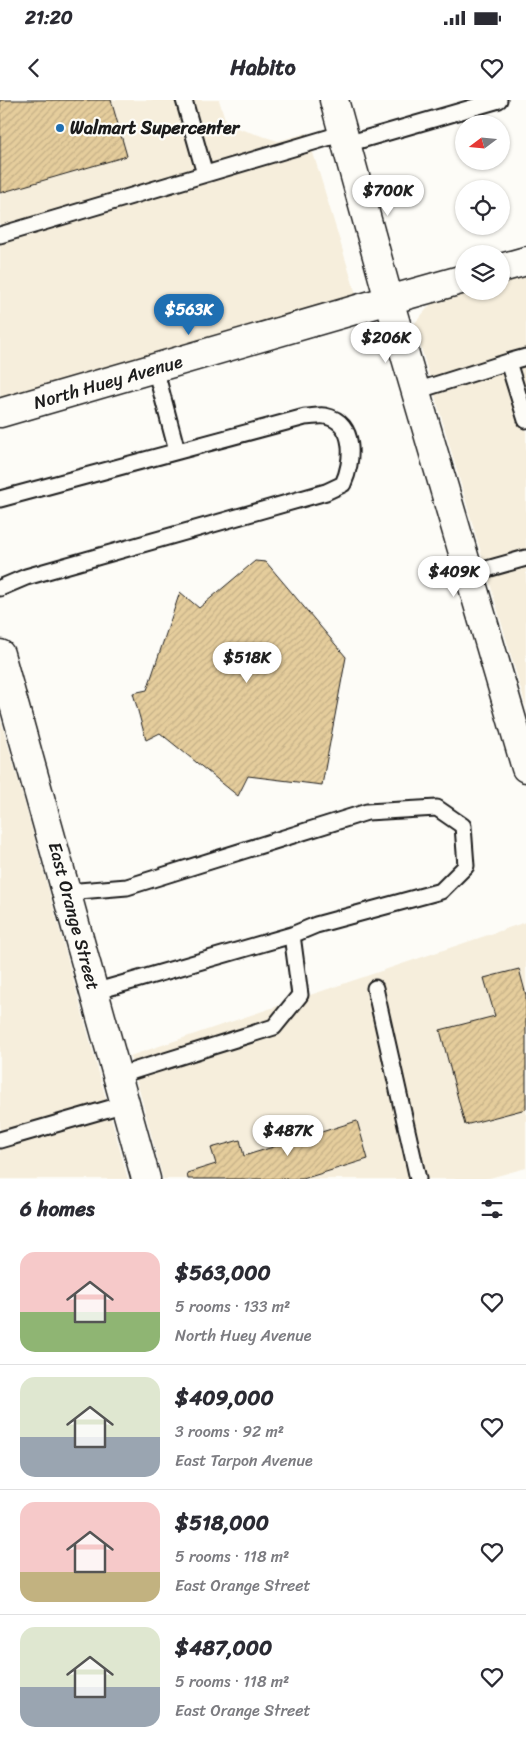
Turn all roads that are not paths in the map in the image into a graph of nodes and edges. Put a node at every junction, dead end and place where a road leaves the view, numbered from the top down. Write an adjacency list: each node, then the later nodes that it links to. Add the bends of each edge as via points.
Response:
1 (184, 100): 5 (lane)
2 (334, 100): 4 (street)
3 (499, 100): 4 (lane)
4 (345, 139): 5 (lane); 10 (street)
5 (205, 174): 6 (lane)
6 (0, 235)
7 (526, 261): 8 (street)
8 (510, 265)
9 (455, 282): 10 (street, North Huey Avenue)
10 (389, 300): 13 (street, North Huey Avenue); 14 (street)
11 (526, 357): 12 (lane)
12 (508, 362): 14 (lane); 16 (lane)
13 (155, 368): 15 (street, North Huey Avenue); 17 (lane)
14 (416, 391): 20 (street)
15 (0, 413)
16 (526, 420)
17 (177, 451): 18 (lane); 21 (lane, via 305,417 325,416 339,423 348,436 351,458 343,484 326,492 26,577)
18 (0, 499)
19 (526, 558): 20 (lane)
20 (469, 574): 23 (street)
21 (0, 588)
22 (2, 666): 25 (street, East Orange Street)
23 (518, 709): 24 (street)
24 (526, 768)
25 (67, 892): 26 (lane, via 127,887 367,812 437,808 463,826 466,866 441,890 316,925); 28 (street, East Orange Street)
26 (292, 936): 28 (lane); 29 (lane, via 300,995 274,1027)
27 (375, 988): 33 (lane)
28 (94, 992): 29 (street, East Orange Street)
29 (118, 1076): 30 (street, East Orange Street)
30 (125, 1104): 31 (lane); 32 (street, East Orange Street)
31 (0, 1140)
32 (146, 1179)
33 (418, 1179)

